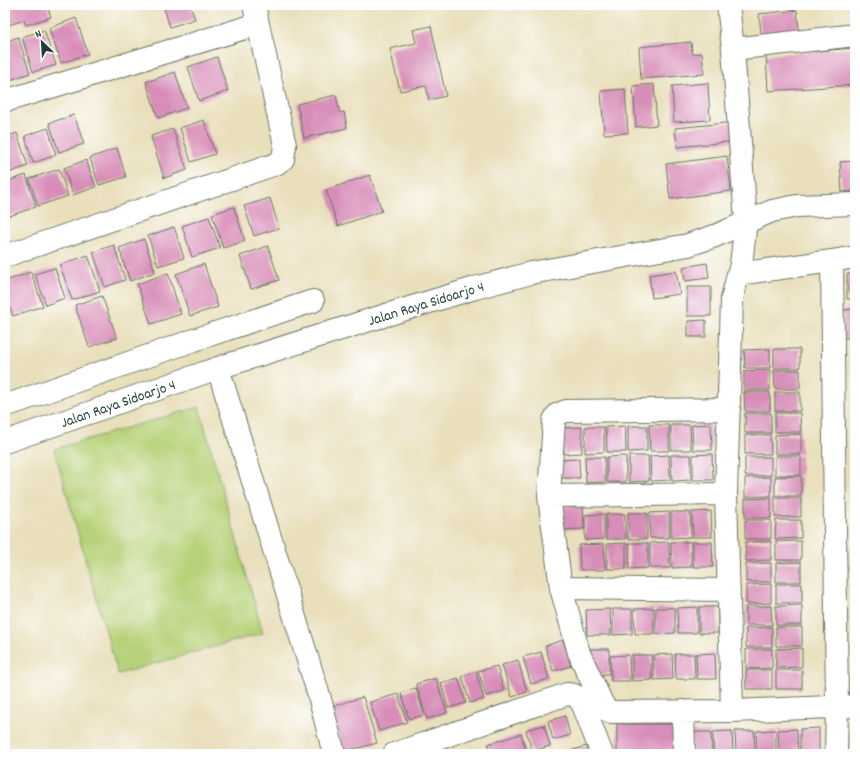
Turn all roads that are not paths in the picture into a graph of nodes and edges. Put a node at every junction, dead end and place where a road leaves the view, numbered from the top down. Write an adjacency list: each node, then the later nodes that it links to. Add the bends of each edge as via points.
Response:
1 (728, 5): 4 (street)
2 (256, 15): 5 (street); 8 (street, via 285,145 282,159 276,164)
3 (855, 35): 4 (street)
4 (733, 49): 7 (street)
5 (5, 101)
6 (855, 204): 7 (street, Jalan Raya Sidoarjo 4, via 797,206 772,210)
7 (746, 221): 11 (street); 13 (street, Jalan Raya Sidoarjo 4, via 715,236 688,245 531,273 475,288)
8 (5, 256)
9 (855, 257): 10 (street)
10 (832, 261): 11 (street); 21 (street)
11 (738, 274): 15 (street, via 732,299)
12 (313, 301): 14 (street)
13 (218, 368): 16 (street, Jalan Raya Sidoarjo 4); 24 (street, via 320,699)
14 (5, 406)
15 (729, 409): 17 (street); 18 (street, via 566,411 558,414 554,420)
16 (5, 442)
17 (726, 494): 18 (street); 20 (street)
18 (549, 496): 19 (street)
19 (561, 588): 20 (street); 22 (street, via 579,653 606,710)
20 (729, 590): 23 (street)
21 (846, 707): 23 (street); 28 (street)
22 (683, 711): 23 (street); 27 (street)
23 (732, 711)
24 (334, 754)
25 (394, 754): 26 (street, via 567,694 578,697)
26 (602, 754)
27 (684, 754)
28 (836, 754)

